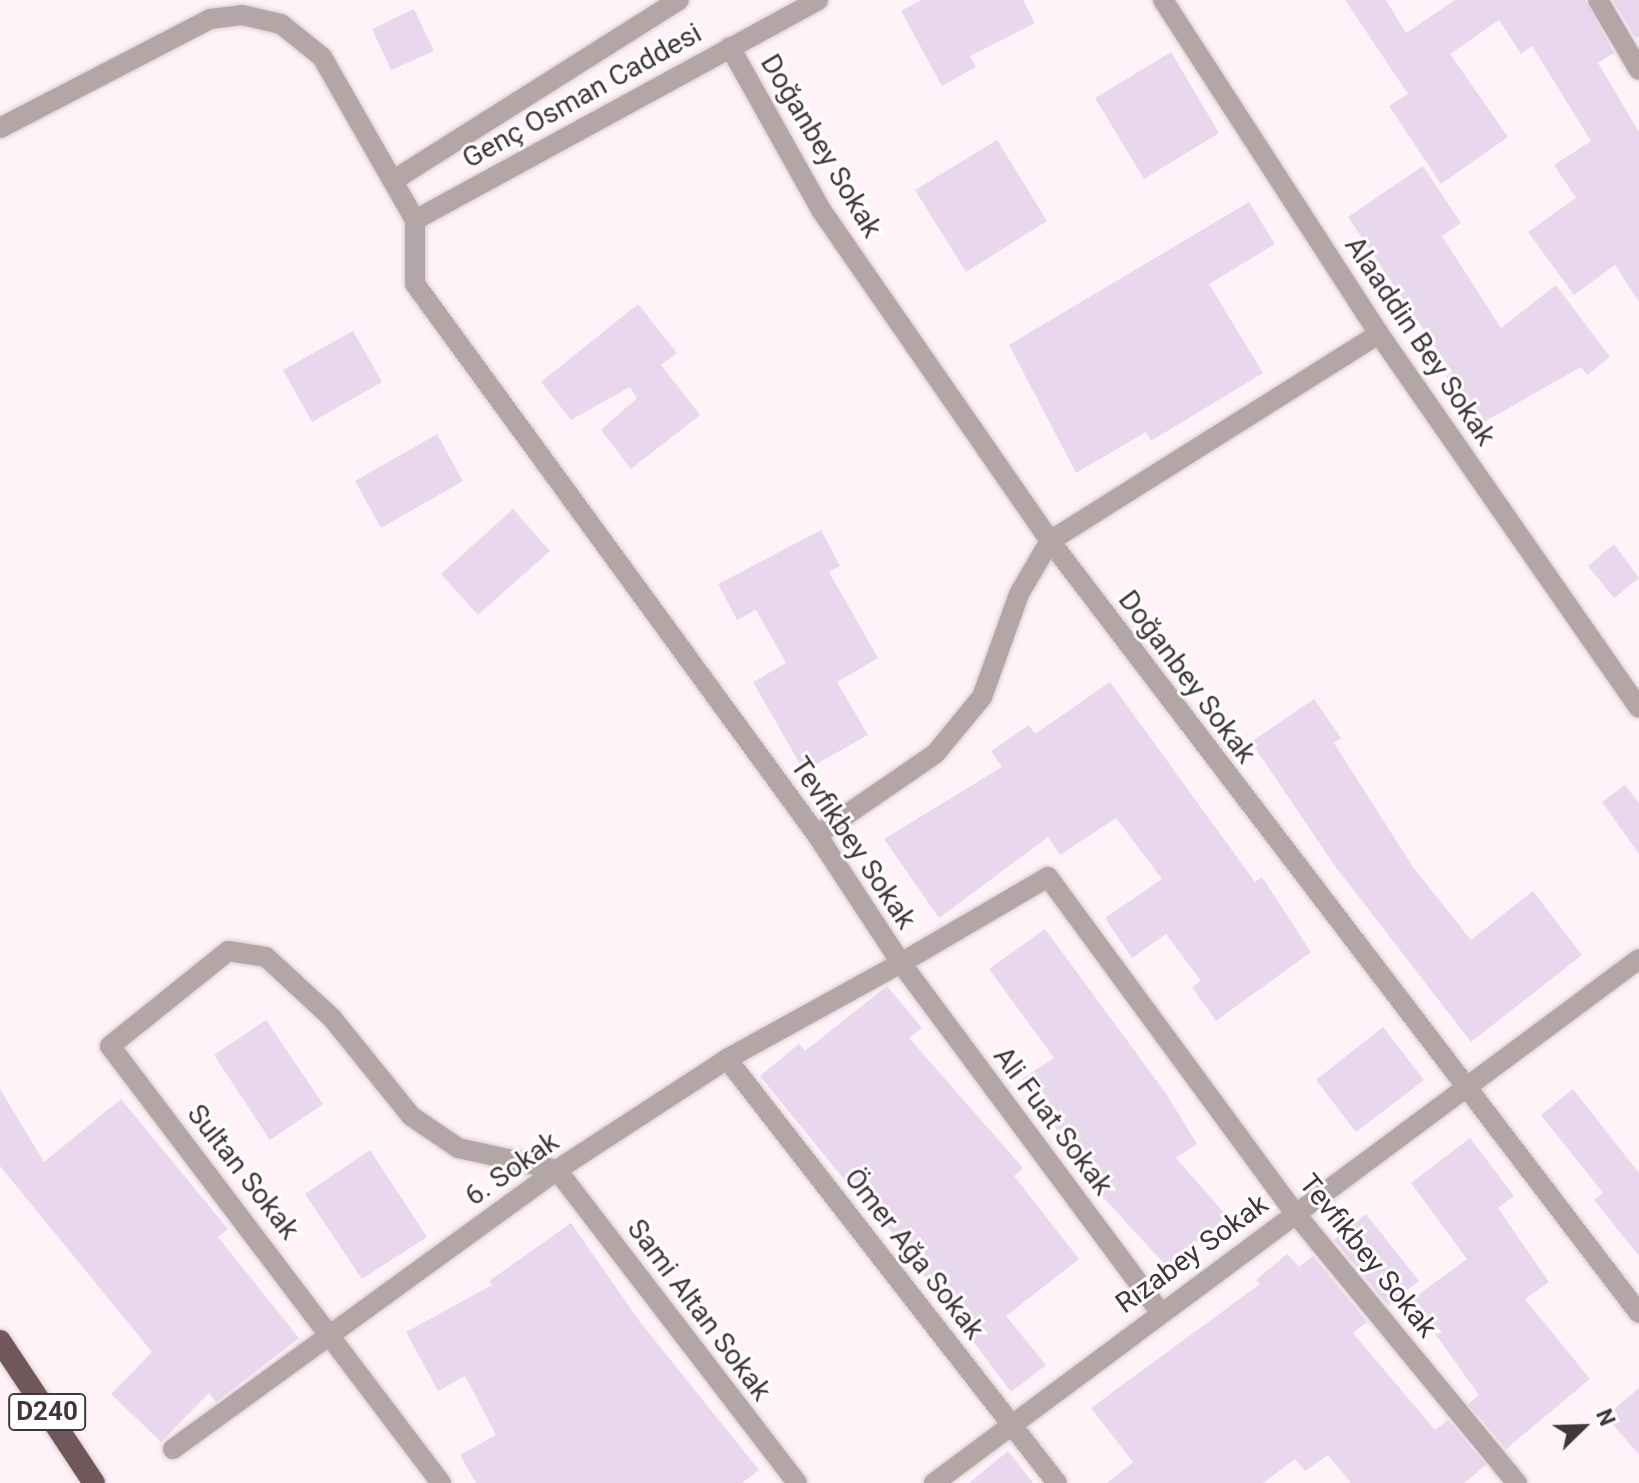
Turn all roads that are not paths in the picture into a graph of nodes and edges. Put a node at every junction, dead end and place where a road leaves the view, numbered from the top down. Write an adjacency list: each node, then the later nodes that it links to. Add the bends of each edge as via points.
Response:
1 (679, 0): 8 (street)
2 (818, 0): 5 (street, Genç Osman Caddesi)
3 (1163, 0): 10 (street, Alaaddin Bey Sokak)
4 (1598, 0): 6 (street)
5 (730, 47): 9 (street, Genç Osman Caddesi); 11 (street, Doğanbey Sokak, via 821,210)
6 (1639, 70)
7 (0, 128): 8 (street, via 179,30 242,15 281,24 322,57)
8 (394, 180): 9 (street)
9 (415, 220): 13 (street, Tevfikbey Sokak, via 415,284)
10 (1379, 334): 11 (street); 12 (street, Alaaddin Bey Sokak)
11 (1050, 541): 13 (street, via 1019,594 982,697 935,754); 17 (street, Doğanbey Sokak)
12 (1639, 708)
13 (817, 835): 15 (street, Tevfikbey Sokak)
14 (1639, 959): 17 (street, Rızabey Sokak)
15 (901, 963): 16 (street, 6. Sokak); 19 (street, Tevfikbey Sokak, via 1048,877); 20 (street, Ali Fuat Sokak)
16 (727, 1059): 18 (street, 6. Sokak); 24 (street, Ömer Ağa Sokak)
17 (1462, 1088): 19 (street, Rızabey Sokak); 21 (street, Doğanbey Sokak)
18 (557, 1170): 22 (street, 6. Sokak); 22 (street, Sultan Sokak, via 458,1148 411,1116 332,1018 266,957 228,951 110,1046); 28 (street, Sami Altan Sokak)
19 (1295, 1213): 20 (street, Rızabey Sokak); 31 (street, Tevfikbey Sokak)
20 (1161, 1313): 24 (street, Rızabey Sokak)
21 (1639, 1313)
22 (331, 1333): 25 (street, 6. Sokak); 27 (street)
23 (0, 1341): 26 (highway, D240)
24 (1008, 1422): 29 (street, Rızabey Sokak); 30 (street, Ömer Ağa Sokak)
25 (173, 1449)
26 (94, 1483)
27 (441, 1483)
28 (797, 1483)
29 (934, 1483)
30 (1057, 1483)
31 (1517, 1483)

